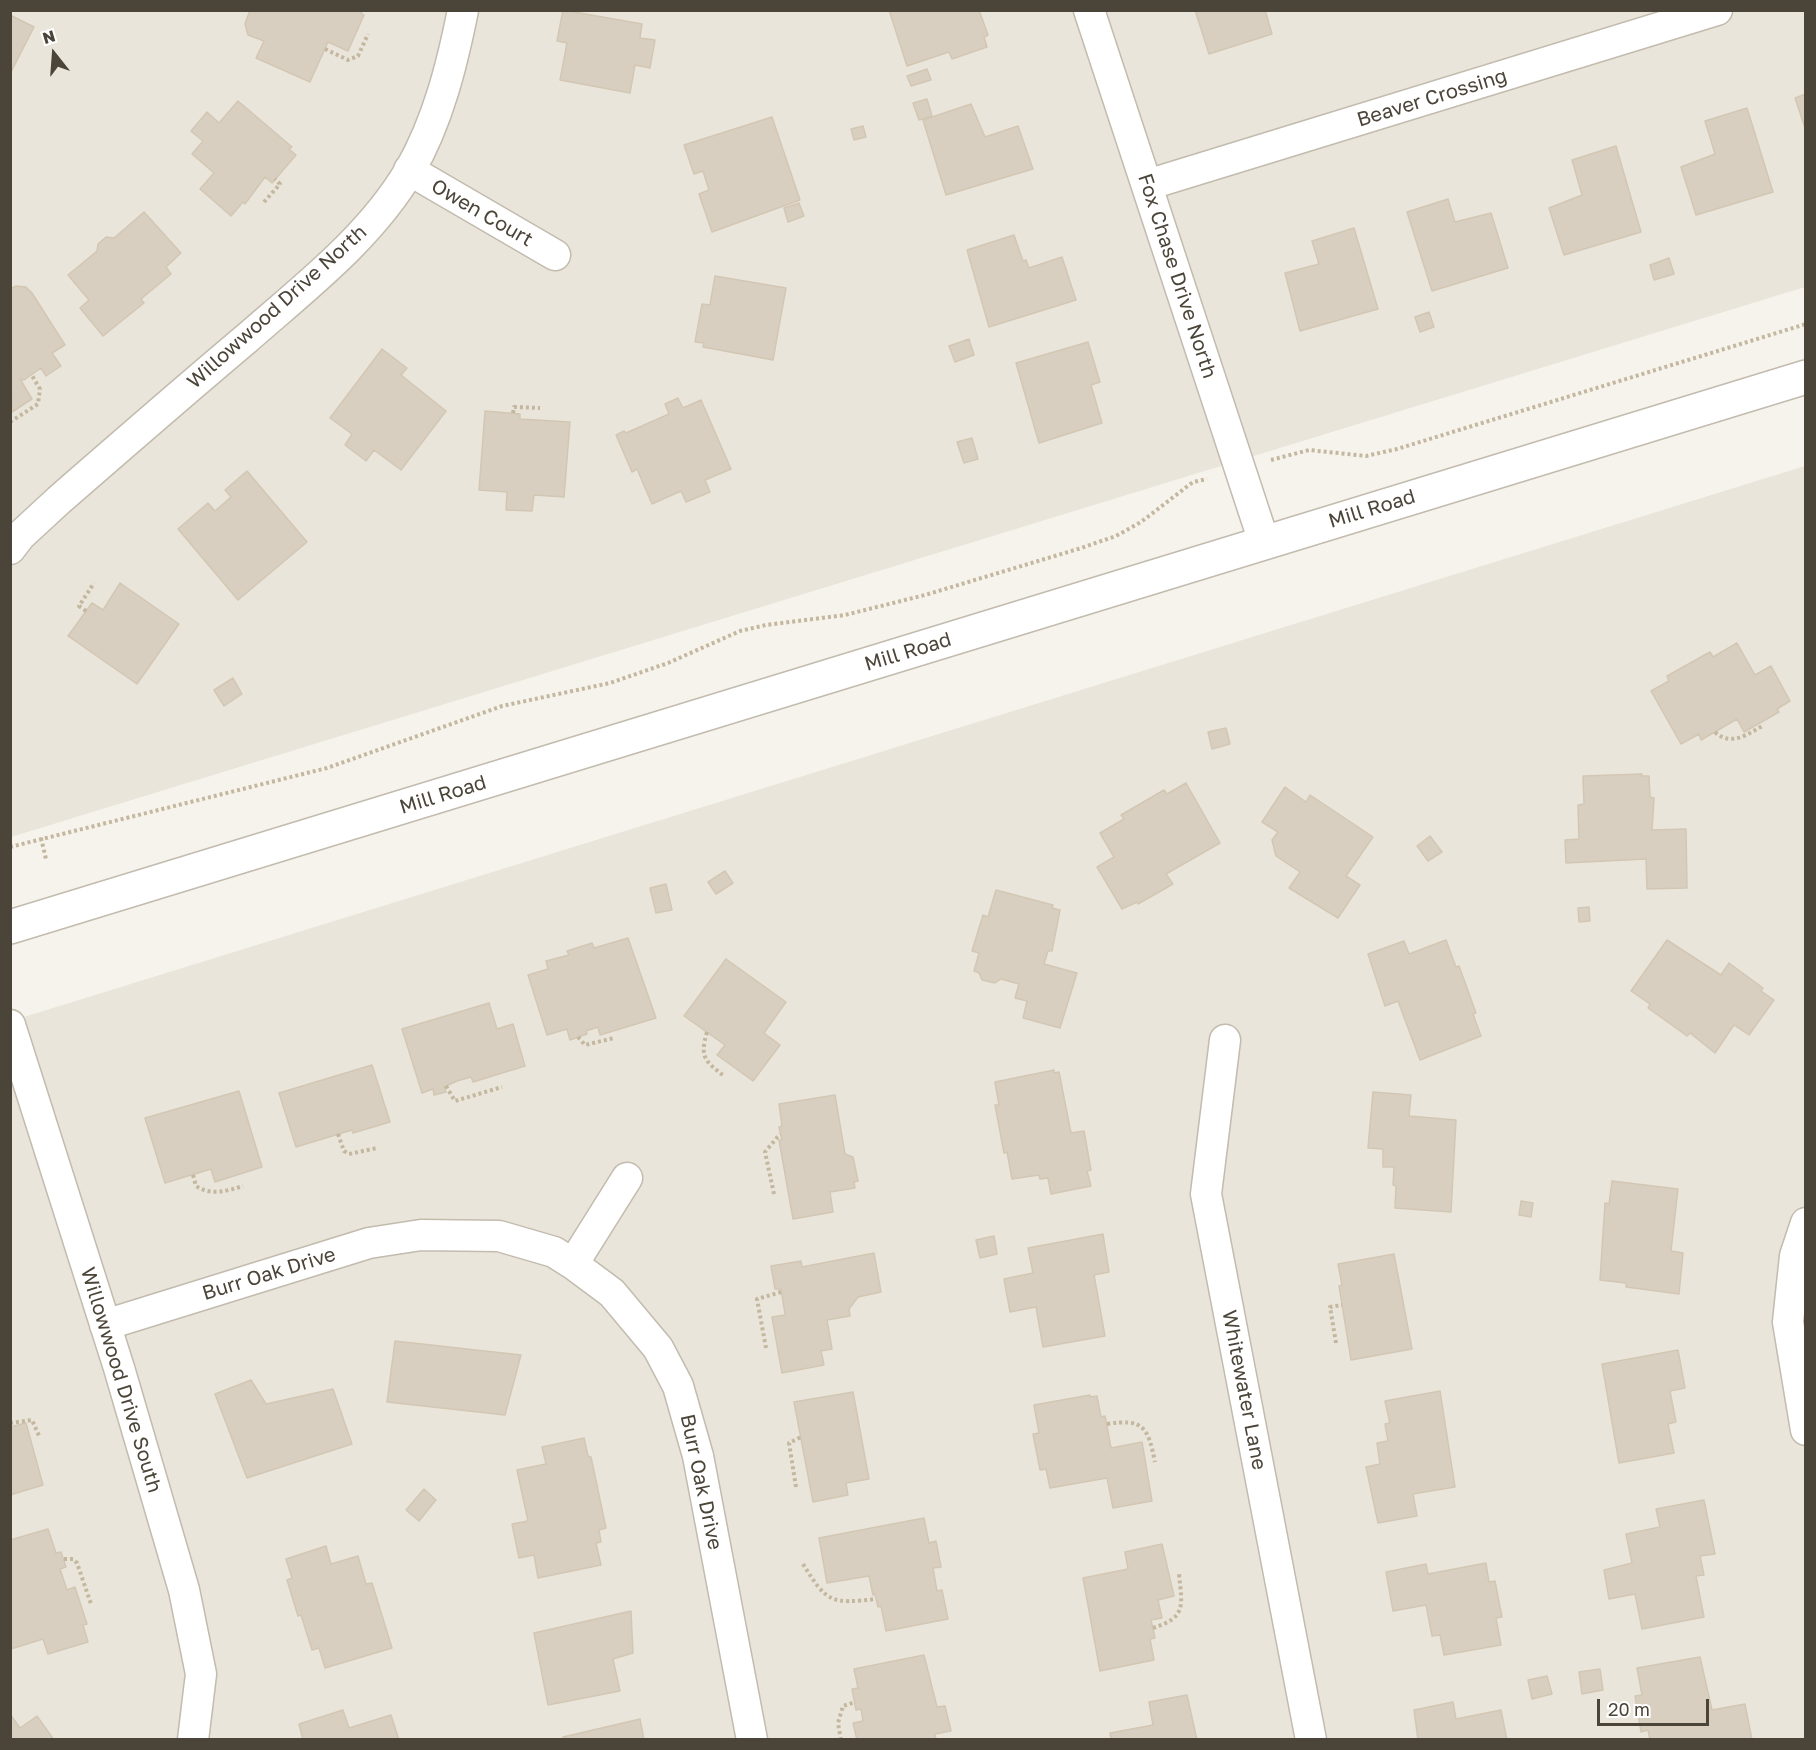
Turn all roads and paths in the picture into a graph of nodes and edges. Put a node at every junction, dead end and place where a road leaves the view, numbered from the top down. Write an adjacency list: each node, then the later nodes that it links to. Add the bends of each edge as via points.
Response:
1 (463, 10): 6 (street, Willowwood Drive North, via 438,109)
2 (1089, 10): 8 (street, Fox Chase Drive North)
3 (1717, 10): 8 (street, Beaver Crossing)
4 (368, 34): 5 (path, via 358,56 348,60)
5 (325, 49)
6 (409, 170): 10 (street, Owen Court); 20 (street, Willowwood Drive North, via 364,231 313,281 59,500)
7 (275, 179): 9 (path, via 280,184)
8 (1147, 185): 19 (street, Fox Chase Drive North)
9 (264, 202)
10 (555, 255)
11 (1806, 324): 17 (path, via 1397,449 1366,456 1309,450)
12 (31, 374): 16 (path, via 40,389 38,404)
13 (1806, 377): 19 (street, Mill Road)
14 (540, 408): 15 (path, via 514,407)
15 (513, 413)
16 (10, 422)
17 (1264, 462)
18 (1214, 477): 25 (path, via 1194,482 1116,536 1078,549 845,615 740,632 610,683 502,706 327,768)
19 (1264, 542): 28 (street, Mill Road)
20 (10, 549)
21 (94, 584): 22 (path, via 79,606)
22 (86, 611)
23 (1764, 725): 24 (path, via 1743,738 1728,740)
24 (1715, 732)
25 (40, 838): 26 (path); 27 (path)
26 (10, 847)
27 (46, 859)
28 (10, 927)
29 (10, 1025): 48 (street, Willowwood Drive South)
30 (707, 1032): 34 (path, via 702,1051 705,1060)
31 (578, 1037): 32 (path, via 585,1046)
32 (614, 1038)
33 (1225, 1040): 68 (street, Whitewater Lane, via 1206,1194)
34 (725, 1077)
35 (446, 1086): 36 (path, via 455,1101)
36 (502, 1087)
37 (338, 1134): 39 (path, via 344,1151 350,1154)
38 (780, 1134): 43 (path, via 765,1152)
39 (377, 1148)
40 (193, 1174): 42 (path, via 196,1186 202,1190 223,1192)
41 (627, 1178): 45 (street)
42 (243, 1186)
43 (774, 1194)
44 (1806, 1223): 53 (street, via 1795,1256 1788,1322)
45 (573, 1264): 48 (street, Burr Oak Drive, via 554,1252 499,1236 421,1235 369,1244); 66 (street, Burr Oak Drive, via 612,1293 658,1348 678,1386 698,1456)
46 (781, 1292): 50 (path, via 757,1299)
47 (1342, 1305): 49 (path, via 1330,1307)
48 (105, 1325): 65 (street, Willowwood Drive South, via 184,1590 201,1674)
49 (1336, 1343)
50 (766, 1348)
51 (10, 1423): 55 (path, via 32,1420)
52 (1107, 1424): 56 (path, via 1132,1422 1143,1426 1151,1440)
53 (1806, 1430)
54 (801, 1437): 57 (path, via 789,1443)
55 (40, 1438)
56 (1155, 1462)
57 (796, 1486)
58 (64, 1559): 62 (path, via 77,1563)
59 (803, 1564): 61 (path, via 822,1593 833,1600)
60 (1179, 1574): 63 (path, via 1179,1614 1174,1621)
61 (876, 1599)
62 (91, 1604)
63 (1153, 1628)
64 (855, 1702): 67 (path, via 843,1706 838,1715)
65 (193, 1740)
66 (752, 1740)
67 (841, 1740)
68 (1311, 1740)

